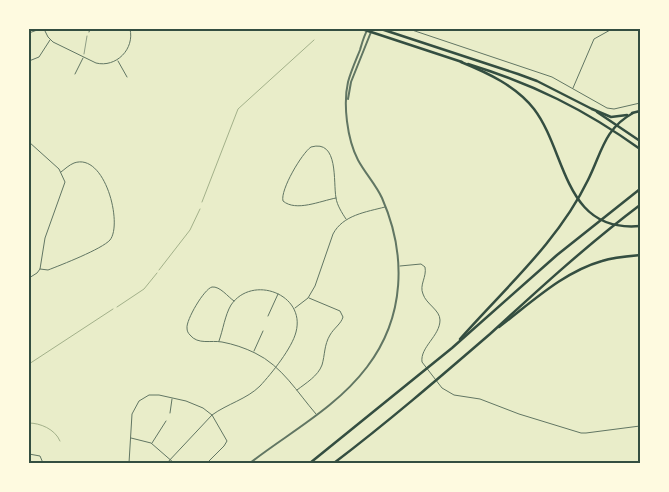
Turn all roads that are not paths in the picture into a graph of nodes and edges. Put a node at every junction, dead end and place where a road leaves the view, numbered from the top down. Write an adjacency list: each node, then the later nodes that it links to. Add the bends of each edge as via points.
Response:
1 (40, 29): 11 (street)
2 (44, 29): 12 (street)
3 (90, 29): 10 (street)
4 (130, 29): 14 (street, via 128,48)
5 (362, 29): 9 (main road)
6 (381, 29): 22 (main road, via 531,79)
7 (409, 29): 19 (street, via 552,77)
8 (612, 29): 19 (street, via 594,39)
9 (369, 30): 16 (main road); 20 (street); 20 (street, via 348,82)
10 (89, 32)
11 (29, 33)
12 (50, 40): 13 (street); 15 (street, via 39,57)
13 (83, 57): 14 (street, via 101,64); 17 (street)
14 (118, 60): 18 (street)
15 (29, 61)
16 (461, 62): 26 (main road, via 538,89); 36 (main road, via 508,86 533,108 551,137 563,173 583,206 607,222)
17 (75, 74)
18 (127, 76)
19 (573, 89): 21 (street, via 607,108)
20 (347, 103): 34 (street, via 350,137 355,152)
21 (640, 103)
22 (592, 109): 24 (main road, via 617,117); 25 (main road)
23 (640, 111): 24 (main road)
24 (633, 113): 25 (main road)
25 (616, 124): 26 (main road); 27 (main road)
26 (612, 129): 29 (main road); 49 (main road, via 572,208 540,251)
27 (640, 141)
28 (29, 142): 30 (street)
29 (640, 149)
30 (61, 172): 39 (street, via 64,186 45,238); 39 (street, via 81,162 98,169 111,201 115,229 110,240 102,246 48,270)
31 (640, 189): 49 (main road)
32 (336, 198): 32 (street, via 331,156 324,148 311,147 303,154 283,192 283,200 296,206); 35 (street)
33 (640, 205): 47 (main road, via 575,257)
34 (385, 207): 35 (street); 38 (street, via 394,233)
35 (346, 219): 42 (street, via 334,231 317,282)
36 (640, 226)
37 (640, 255): 47 (main road, via 602,261 570,275)
38 (399, 266): 56 (street, via 396,310 381,347 357,379); 58 (street, via 421,264 425,268 422,293 440,320 422,362 442,388 454,395 480,399 586,434)
39 (40, 269): 40 (street)
40 (29, 278)
41 (278, 293): 43 (street, via 254,290); 44 (street); 45 (street)
42 (308, 298): 44 (street); 52 (street, via 340,311 343,317 328,337 320,370)
43 (235, 301): 48 (street); 48 (street, via 212,287 202,295 187,325 187,332 192,337 206,342)
44 (294, 308): 51 (street, via 297,330)
45 (268, 316)
46 (263, 331): 50 (street)
47 (488, 335): 70 (main road)
48 (219, 341): 50 (street)
49 (452, 348): 69 (main road)
50 (254, 352): 51 (street)
51 (276, 367): 52 (street); 55 (street, via 256,390)
52 (297, 390): 56 (street)
53 (172, 398): 54 (street); 55 (street, via 198,405); 59 (street, via 154,395 139,402 131,420)
54 (170, 413)
55 (212, 415): 62 (street); 67 (street, via 227,441)
56 (317, 415): 68 (street)
57 (166, 421): 60 (street)
58 (640, 426)
59 (131, 438): 60 (street); 64 (street)
60 (152, 443): 62 (street)
61 (29, 454): 63 (street, via 40,456)
62 (171, 460): 65 (street); 66 (street)
63 (43, 463)
64 (129, 463)
65 (168, 463)
66 (174, 463)
67 (207, 463)
68 (250, 463)
69 (310, 463)
70 (334, 463)

